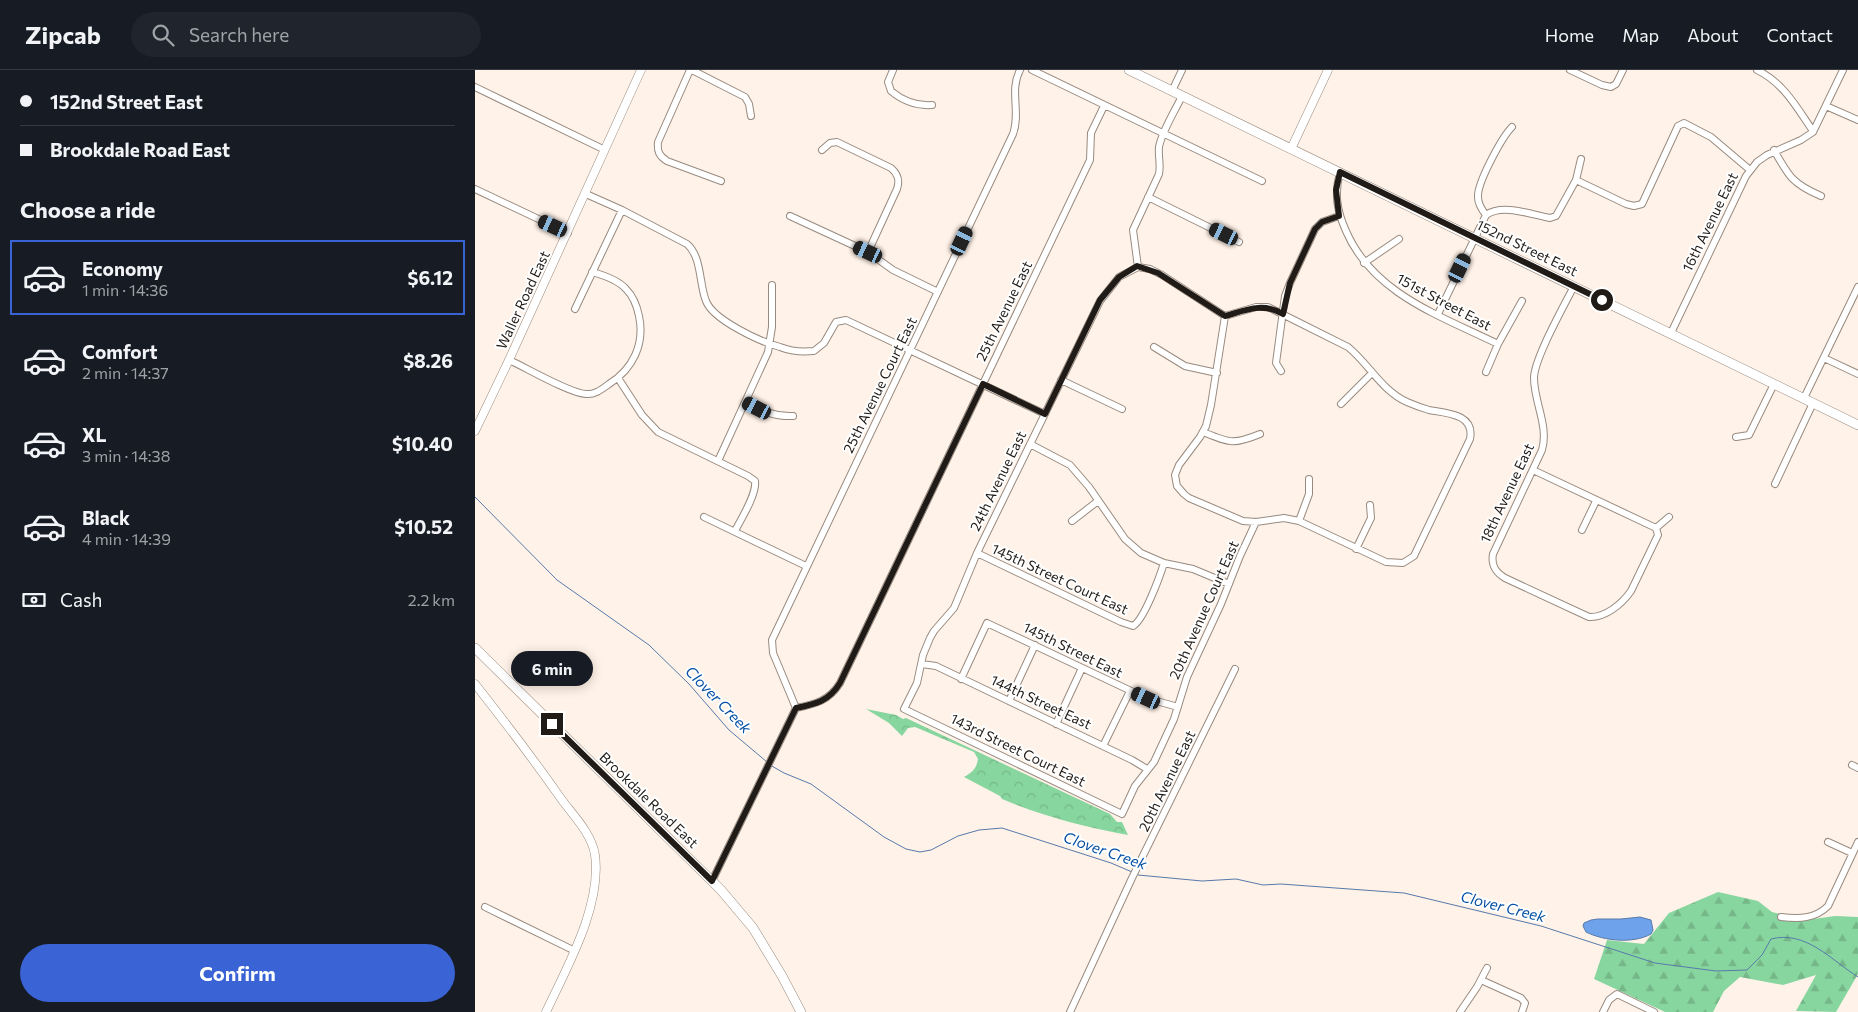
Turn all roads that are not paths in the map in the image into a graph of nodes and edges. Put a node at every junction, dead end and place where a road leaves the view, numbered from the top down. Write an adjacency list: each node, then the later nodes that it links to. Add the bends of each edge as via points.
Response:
1 (641, 70): 25 (street, Waller Road East)
2 (691, 70): 19 (street, via 745,97); 32 (street, via 658,142 659,153 667,161)
3 (893, 70): 16 (street, via 888,86 894,94 915,104)
4 (1020, 70): 53 (street, 25th Avenue Court East, via 1014,89 1017,115 1013,134)
5 (1032, 70): 17 (street)
6 (1129, 70): 14 (main road, 152nd Street East)
7 (1181, 70): 14 (street)
8 (1328, 70): 24 (street)
9 (1570, 70): 10 (street, via 1611,87)
10 (1623, 70)
11 (1757, 70): 22 (street, via 1771,77 1783,89)
12 (1843, 70): 18 (street)
13 (475, 87): 25 (street)
14 (1172, 91): 15 (main road, 152nd Street East)
15 (1182, 96): 23 (street); 24 (main road, 152nd Street East)
16 (931, 105)
17 (1104, 106): 23 (street); 73 (street, 25th Avenue East, via 1091,133 1090,160)
18 (1826, 106): 20 (street); 22 (street)
19 (751, 116)
20 (1858, 120)
21 (1512, 127): 39 (street, via 1503,138 1479,190 1479,202)
22 (1813, 131): 27 (street, 16th Avenue East, via 1806,138)
23 (1164, 134): 33 (street); 37 (street, via 1159,150 1161,168)
24 (1291, 149): 30 (main road, 152nd Street East)
25 (605, 150): 35 (street, Waller Road East)
26 (822, 150): 46 (street, via 837,142 897,174 897,189)
27 (1774, 150): 29 (street, 16th Avenue East); 36 (street, via 1792,180)
28 (1581, 159): 31 (street)
29 (1750, 170): 31 (street, via 1711,137 1681,124 1642,204 1626,204); 59 (street, 16th Avenue East)
30 (1340, 172): 41 (street, 151st Street East, via 1336,190); 43 (main road, 152nd Street East)
31 (1576, 180): 39 (street, via 1554,217 1503,210)
32 (721, 181)
33 (1262, 181)
34 (475, 189): 42 (street)
35 (586, 194): 38 (street); 42 (street, Waller Road East)
36 (1821, 196)
37 (1148, 197): 45 (street); 48 (street, via 1133,230)
38 (622, 210): 49 (street); 60 (street, via 681,239 692,248 710,310 723,321)
39 (1486, 215): 43 (street)
40 (790, 216): 46 (street)
41 (1339, 216): 47 (street, 151st Street East); 56 (street, via 1322,222 1315,229 1290,283)
42 (568, 233): 65 (street, Waller Road East)
43 (1475, 238): 51 (main road, 152nd Street East); 57 (street)
44 (1399, 239): 47 (street)
45 (1239, 242)
46 (868, 252): 53 (street, via 893,270)
47 (1364, 263): 57 (street, 151st Street East, via 1394,290)
48 (1137, 266): 58 (street, via 1158,273); 72 (street, 24th Avenue East, via 1113,282 1100,300)
49 (592, 272): 55 (street); 71 (street, via 622,285 638,312 642,332 640,344 628,368)
50 (772, 285): 60 (street)
51 (1574, 286): 59 (main road, 152nd Street East); 88 (street, 18th Avenue East, via 1534,375 1544,444)
52 (1858, 287): 64 (street)
53 (938, 292): 63 (street, 25th Avenue Court East)
54 (1522, 301): 61 (street)
55 (575, 309)
56 (1283, 314): 58 (street, via 1262,306); 66 (street, via 1276,363); 69 (street, via 1348,348)
57 (1438, 314): 61 (street, 151st Street East)
58 (1225, 316): 68 (street)
59 (1671, 334): 74 (main road, 152nd Street East)
60 (770, 343): 63 (street, via 781,348 815,351 821,347 833,324 846,320); 76 (street)
61 (1498, 344): 67 (street)
62 (1154, 347): 68 (street, via 1185,366)
63 (910, 351): 73 (street); 105 (street, 25th Avenue Court East)
64 (1824, 358): 70 (street); 75 (street)
65 (509, 360): 71 (street, via 581,394 593,394); 82 (street, Waller Road East)
66 (1281, 371)
67 (1486, 372)
68 (1217, 373): 83 (street)
69 (1372, 373): 77 (street); 102 (street, via 1401,399 1422,408 1461,417 1471,432 1469,443 1414,556 1403,563 1386,562)
70 (1858, 374)
71 (616, 380): 87 (street, via 655,429)
72 (1061, 380): 78 (street); 79 (street, 24th Avenue East)
73 (983, 384): 79 (street); 117 (street, 25th Avenue East, via 840,683 826,700)
74 (1774, 384): 75 (main road, 152nd Street East); 85 (street, via 1749,435)
75 (1809, 400): 81 (main road, 152nd Street East); 90 (street)
76 (746, 402): 80 (street, via 774,415); 87 (street)
77 (1341, 404)
78 (1122, 409)
79 (1045, 414): 86 (street, 24th Avenue East)
80 (793, 416)
81 (1858, 425)
82 (475, 431)
83 (1203, 432): 84 (street, via 1230,442); 98 (street, via 1177,470 1176,481 1184,494 1233,518)
84 (1259, 434)
85 (1736, 437)
86 (1030, 444): 91 (street, via 1070,465); 103 (street, 24th Avenue East)
87 (718, 461): 101 (street, via 755,482)
88 (1533, 470): 92 (street); 99 (street, 18th Avenue East, via 1493,554 1495,569 1505,578 1589,617 1605,614 1628,595 1658,534)
89 (1309, 480): 97 (street, via 1309,494)
90 (1775, 484)
91 (1098, 501): 96 (street); 104 (street, via 1131,545)
92 (1596, 501): 99 (street); 100 (street)
93 (1370, 505): 102 (street, via 1371,518)
94 (704, 517): 101 (street)
95 (1669, 517): 99 (street)
96 (1072, 521)
97 (1299, 521): 98 (street, via 1284,518); 102 (street)
98 (1256, 522): 106 (street, 20th Avenue Court East)
99 (1656, 528)
100 (1582, 530)
101 (735, 531): 105 (street)
102 (1356, 549)
103 (977, 554): 104 (street, 145th Street Court East, via 1133,626 1140,620); 109 (street, 24th Avenue East, via 954,608 930,638)
104 (1164, 563): 106 (street, via 1193,569)
105 (806, 566): 117 (street, 25th Avenue Court East, via 771,644)
106 (1229, 584): 116 (street, 20th Avenue Court East, via 1187,677)
107 (1035, 645): 110 (street, 145th Street East); 112 (street, 145th Street East, via 987,622); 115 (street)
108 (475, 648): 126 (main road, Brookdale Road East)
109 (922, 664): 112 (street, 144th Street East, via 936,666); 118 (street, 24th Avenue East)
110 (1082, 668): 114 (street, 145th Street East); 119 (street)
111 (1235, 669): 134 (street, 20th Avenue East)
112 (961, 678): 115 (street, 144th Street East)
113 (475, 684): 129 (street, via 530,755 594,849 596,868 591,902)
114 (1130, 691): 116 (street, 145th Street East); 120 (street)
115 (1009, 701): 119 (street, 144th Street East)
116 (1178, 707): 121 (street, 20th Avenue Court East, via 1158,754)
117 (796, 708): 126 (street)
118 (904, 709): 122 (street, 143rd Street Court East)
119 (1056, 724): 120 (street, 144th Street East)
120 (1103, 746): 121 (street, 144th Street East)
121 (1147, 769): 122 (street, 20th Avenue Court East)
122 (1122, 814)
123 (1828, 842): 125 (street)
124 (1858, 842): 125 (street)
125 (1852, 853): 128 (street, via 1828,906 1822,912 1800,918)
126 (712, 881): 133 (main road, Brookdale Road East, via 753,928)
127 (485, 907): 129 (street)
128 (1781, 916)
129 (575, 951): 132 (street)
130 (1487, 968): 131 (street)
131 (1481, 980): 135 (street); 136 (street, via 1521,998 1525,1003)
132 (546, 1012)
133 (801, 1012)
134 (1070, 1012)
135 (1460, 1012)
136 (1522, 1012)
137 (1603, 1012): 138 (street, via 1614,995)
138 (1654, 1012)

